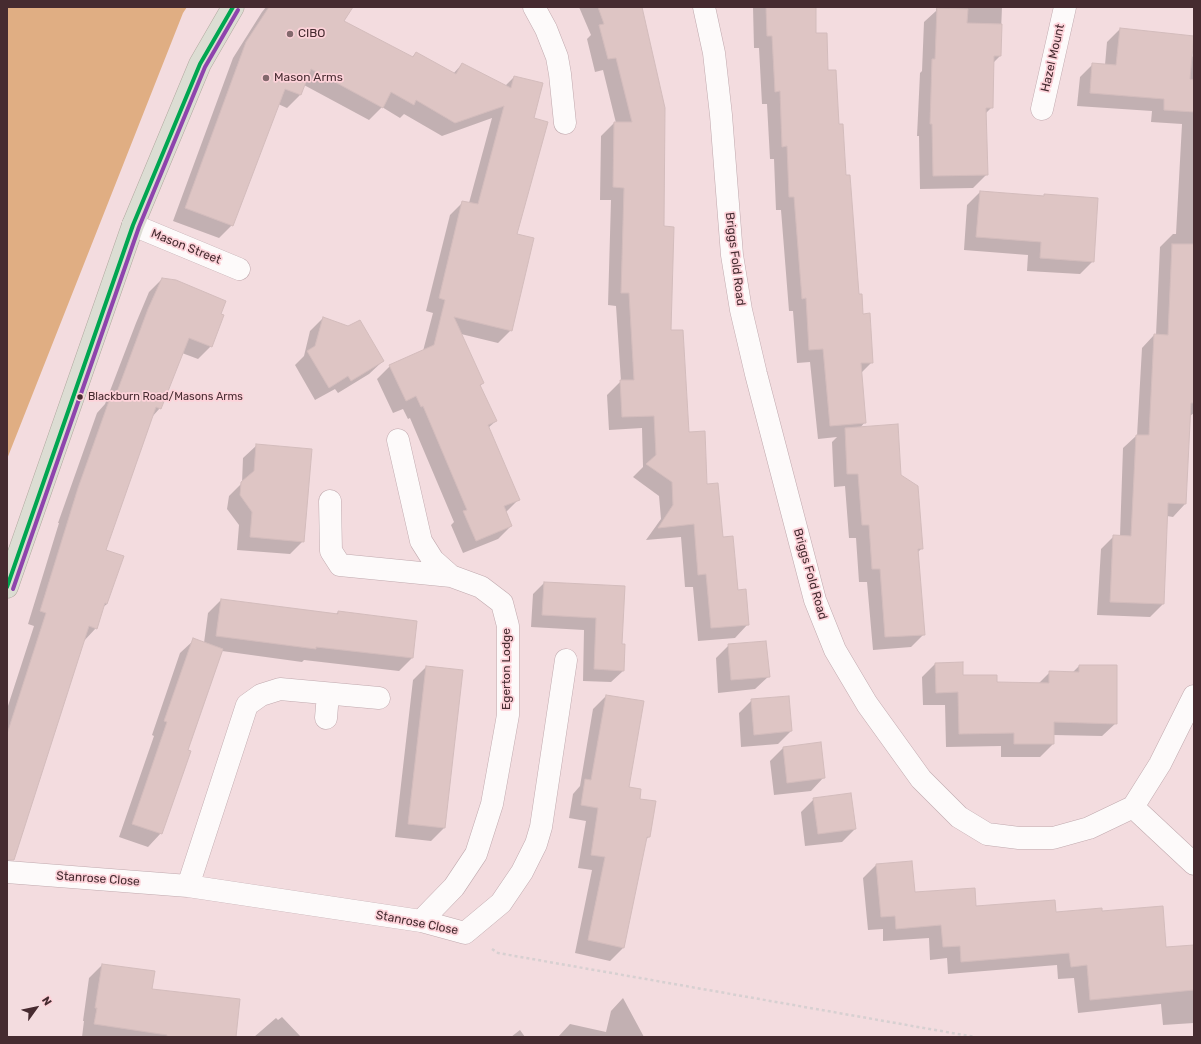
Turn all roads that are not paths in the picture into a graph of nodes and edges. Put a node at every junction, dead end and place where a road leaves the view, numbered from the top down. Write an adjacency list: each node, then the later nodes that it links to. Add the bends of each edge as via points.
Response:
1 (233, 7): 7 (highway, via 200,64)
2 (534, 7): 6 (street, via 557,57)
3 (704, 7): 18 (street, Briggs Fold Road, via 714,53 732,255 741,310 815,600 835,650 867,704 921,779 958,818 987,834 1019,838 1053,838 1089,828)
4 (1065, 7): 5 (street, Hazel Mount)
5 (1042, 109)
6 (565, 123)
7 (133, 225): 8 (street, Mason Street); 12 (highway)
8 (239, 269)
9 (398, 440): 11 (street, Egerton Lodge, via 421,541 432,560)
10 (330, 501): 11 (street, via 331,551 340,565)
11 (451, 576): 22 (street, Egerton Lodge, via 481,587 502,603 508,626 508,715 492,804 476,854 454,887)
12 (7, 587)
13 (566, 660): 22 (street, Stanrose Close, via 541,827 536,844 522,872 501,903 465,933)
14 (328, 694): 16 (street); 17 (street); 21 (street, via 280,689 261,695 247,705)
15 (1194, 696): 18 (street, via 1160,764)
16 (379, 698)
17 (326, 718)
18 (1133, 807): 19 (street)
19 (1194, 864)
20 (7, 872): 21 (street, Stanrose Close)
21 (188, 886): 22 (street, Stanrose Close)
22 (421, 921)

